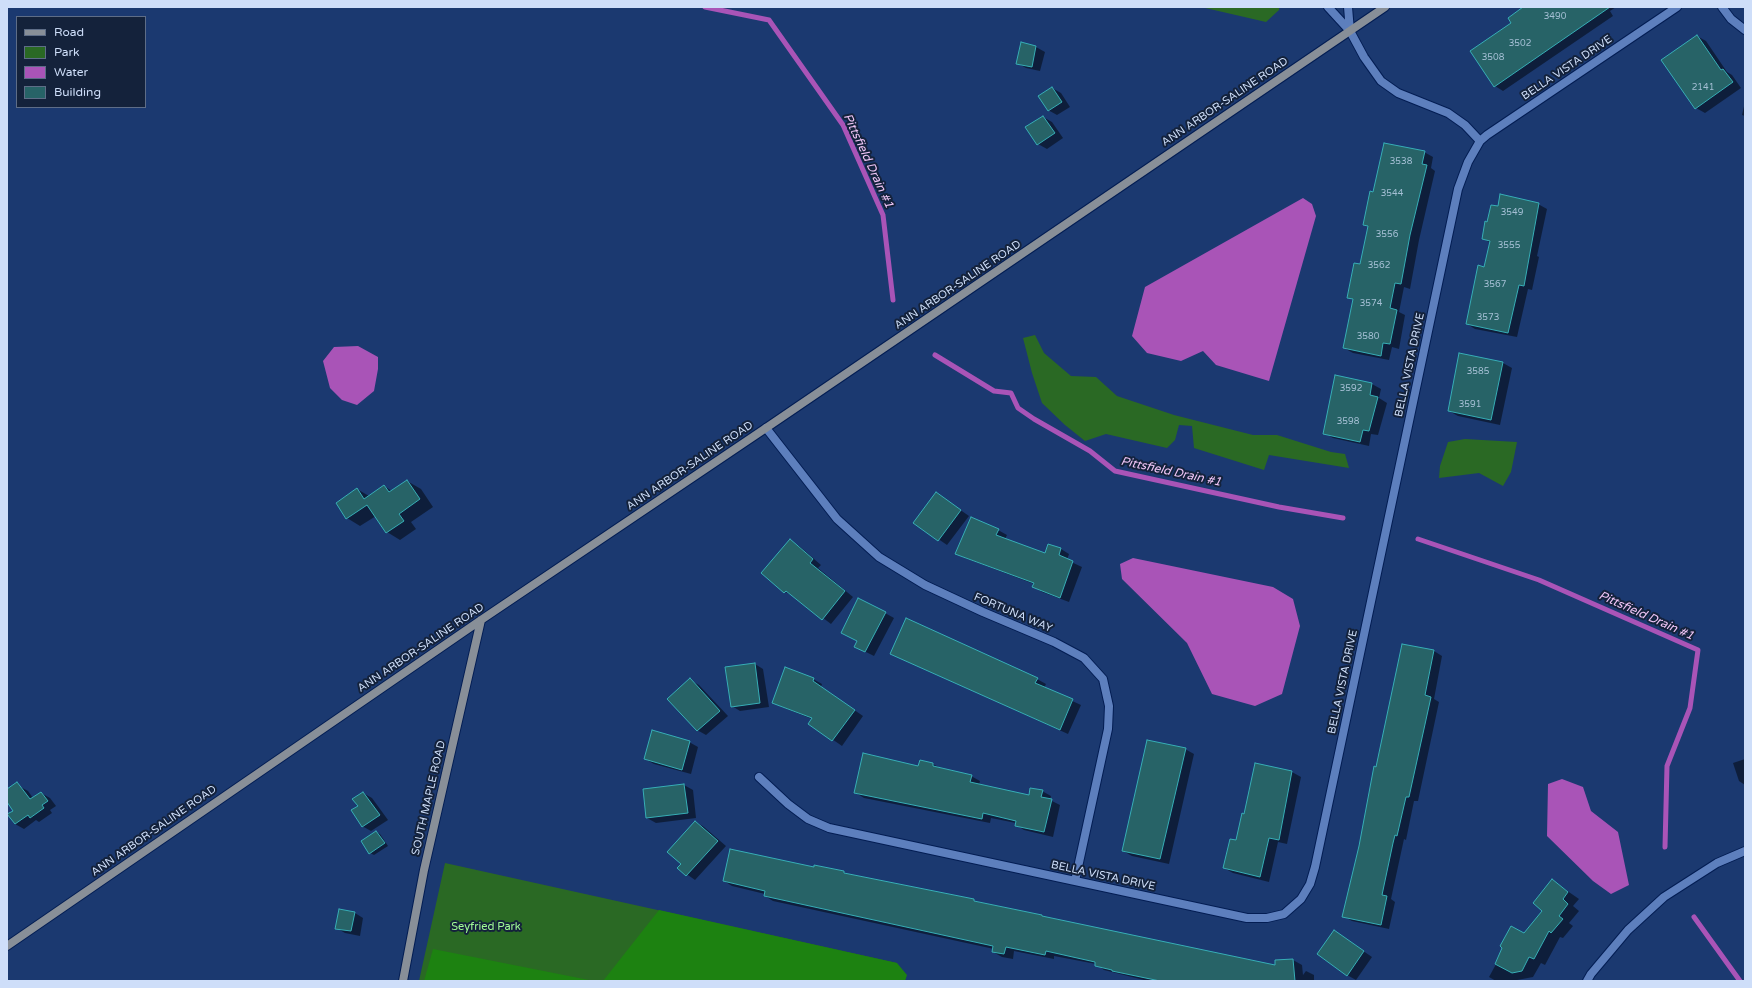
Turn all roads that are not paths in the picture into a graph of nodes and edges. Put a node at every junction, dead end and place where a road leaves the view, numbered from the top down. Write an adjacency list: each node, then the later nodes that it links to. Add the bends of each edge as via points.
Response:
1 (1328, 7): 7 (street)
2 (1348, 7): 7 (street)
3 (1386, 7): 7 (main road, ANN ARBOR-SALINE ROAD)
4 (1677, 7): 8 (street, BELLA VISTA DRIVE)
5 (1722, 7): 6 (street, via 1731,19)
6 (1745, 30)
7 (1350, 31): 8 (street, via 1381,81 1412,100 1448,113 1466,125); 9 (main road, ANN ARBOR-SALINE ROAD)
8 (1480, 141): 13 (street, BELLA VISTA DRIVE, via 1463,173 1454,208 1310,884 1301,899 1284,914 1247,918)
9 (766, 428): 10 (main road, ANN ARBOR-SALINE ROAD); 13 (street, FORTUNA WAY, via 837,519 880,557 925,585 1054,642 1084,658 1102,679 1109,706 1108,729)
10 (481, 620): 14 (main road, ANN ARBOR-SALINE ROAD); 15 (main road, SOUTH MAPLE ROAD, via 424,870)
11 (759, 777): 13 (street, BELLA VISTA DRIVE, via 808,819 829,828)
12 (1745, 851): 16 (street, via 1717,863 1664,897 1628,930 1590,974)
13 (1075, 881)
14 (7, 946)
15 (403, 981)
16 (1587, 981)

